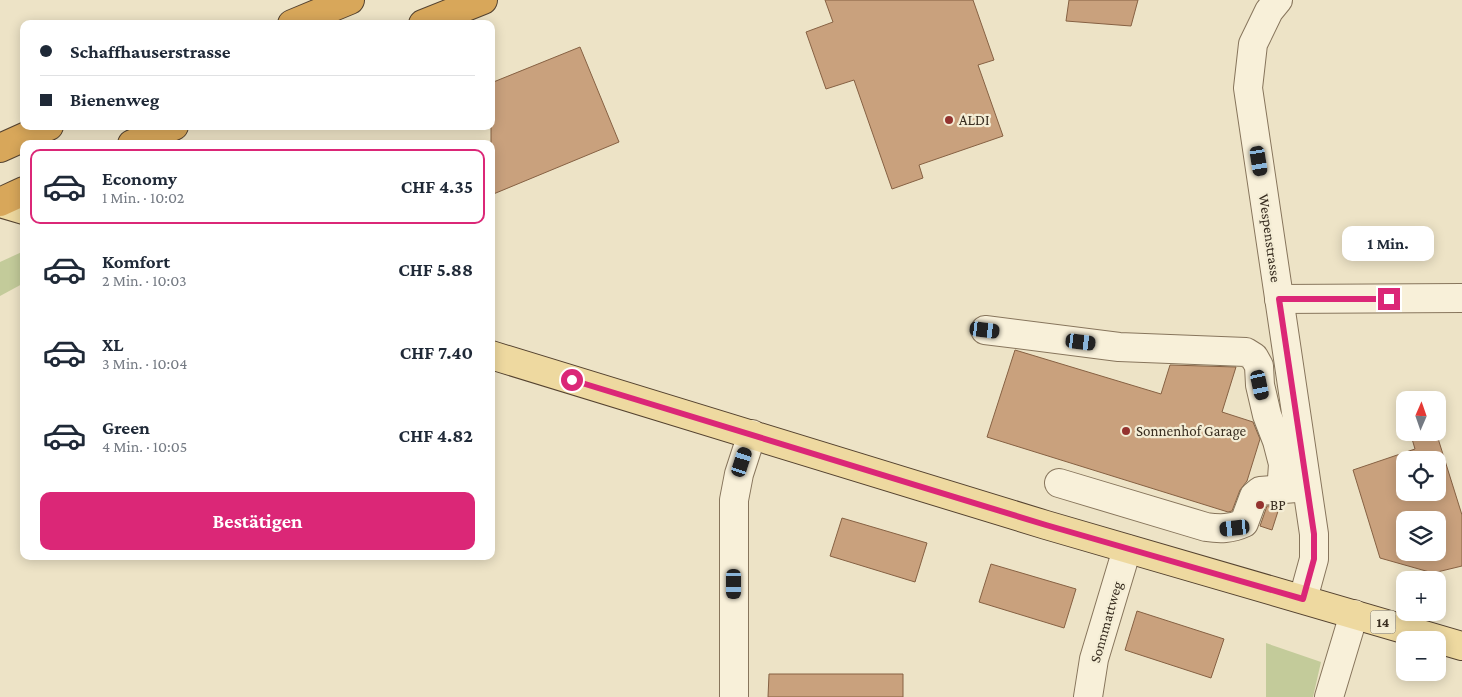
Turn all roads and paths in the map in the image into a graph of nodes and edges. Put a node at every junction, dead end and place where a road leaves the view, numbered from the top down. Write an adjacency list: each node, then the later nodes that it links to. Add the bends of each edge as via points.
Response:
1 (350, 0): 4 (highway)
2 (483, 0): 5 (highway)
3 (1278, 0): 14 (street, Wespenstrasse, via 1253,44 1248,88)
4 (302, 20)
5 (433, 20)
6 (40, 130): 9 (highway)
7 (165, 130): 8 (highway)
8 (141, 140)
9 (0, 148)
10 (20, 193): 11 (highway)
11 (0, 202): 12 (main road)
12 (20, 209)
13 (1462, 298): 14 (street)
14 (1279, 299): 19 (street, Wespenstrasse)
15 (985, 330): 20 (street, via 1119,348 1246,352 1259,366 1266,415 1283,464)
16 (495, 356): 17 (main road, 14)
17 (752, 434): 21 (main road, 14); 25 (street, via 734,500)
18 (1059, 483): 20 (street, via 1219,529 1235,528 1244,523 1254,496 1260,491)
19 (1307, 487): 20 (street); 22 (street, Wespenstrasse, via 1315,547)
20 (1278, 490)
21 (1128, 549): 22 (main road, 14); 26 (street, Sonnmattweg, via 1094,659)
22 (1303, 599): 23 (main road, 14)
23 (1354, 614): 24 (main road, 14); 27 (street)
24 (1462, 646)
25 (734, 697)
26 (1088, 697)
27 (1329, 697)

